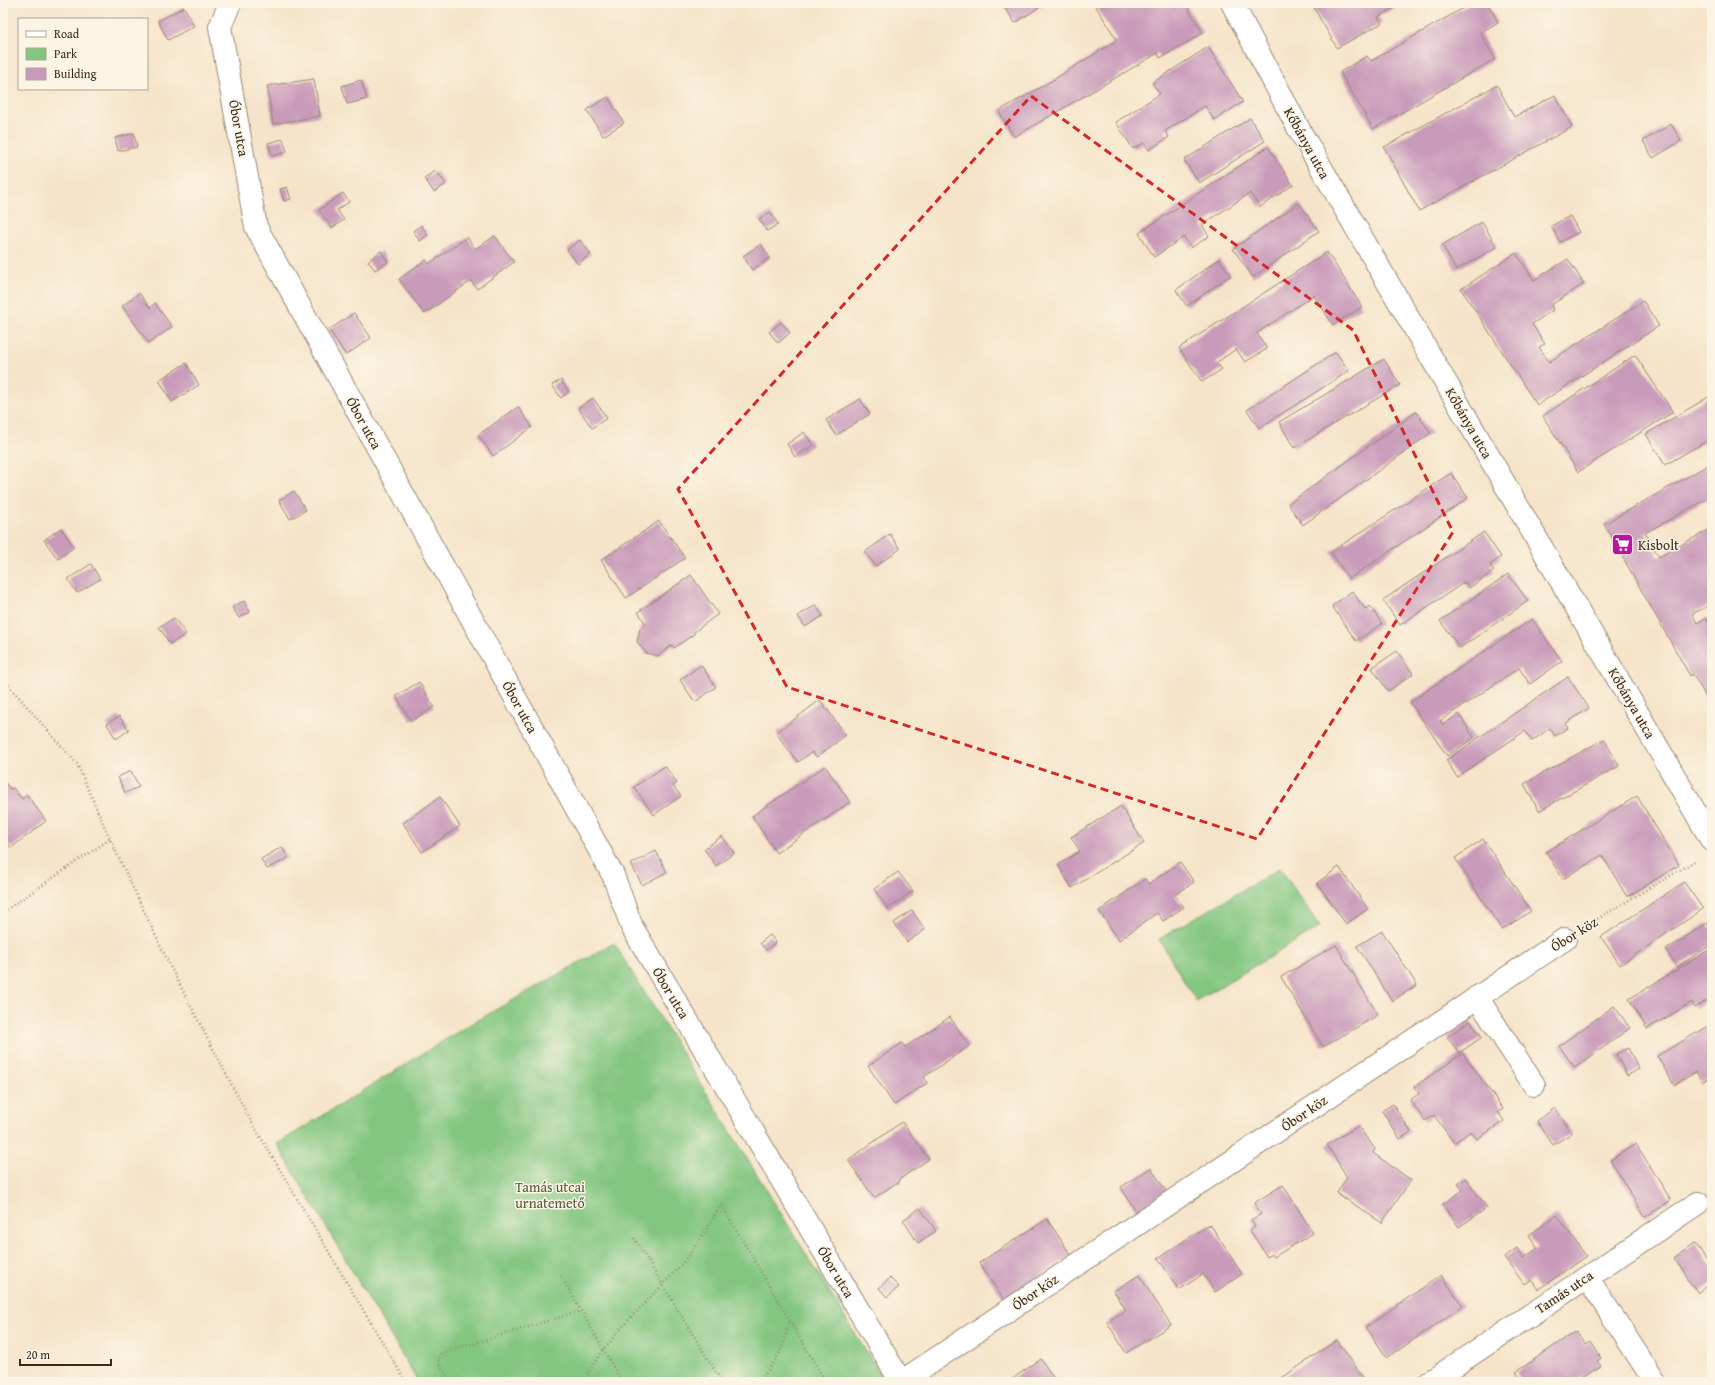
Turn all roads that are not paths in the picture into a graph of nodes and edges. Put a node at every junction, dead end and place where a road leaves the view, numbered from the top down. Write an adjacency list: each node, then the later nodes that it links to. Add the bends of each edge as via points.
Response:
1 (230, 3): 9 (street, Óbor utca, via 220,27 256,227 613,875 632,927)
2 (1232, 3): 3 (street, Kőbánya utca, via 1301,133)
3 (1706, 849)
4 (1565, 939): 5 (street, Óbor köz)
5 (1477, 997): 6 (street); 9 (street, Óbor köz)
6 (1534, 1085)
7 (1698, 1203): 8 (street, Tamás utca)
8 (1587, 1277): 10 (street, Tamás utca); 11 (street)
9 (901, 1382)
10 (1430, 1382)
11 (1654, 1382)

